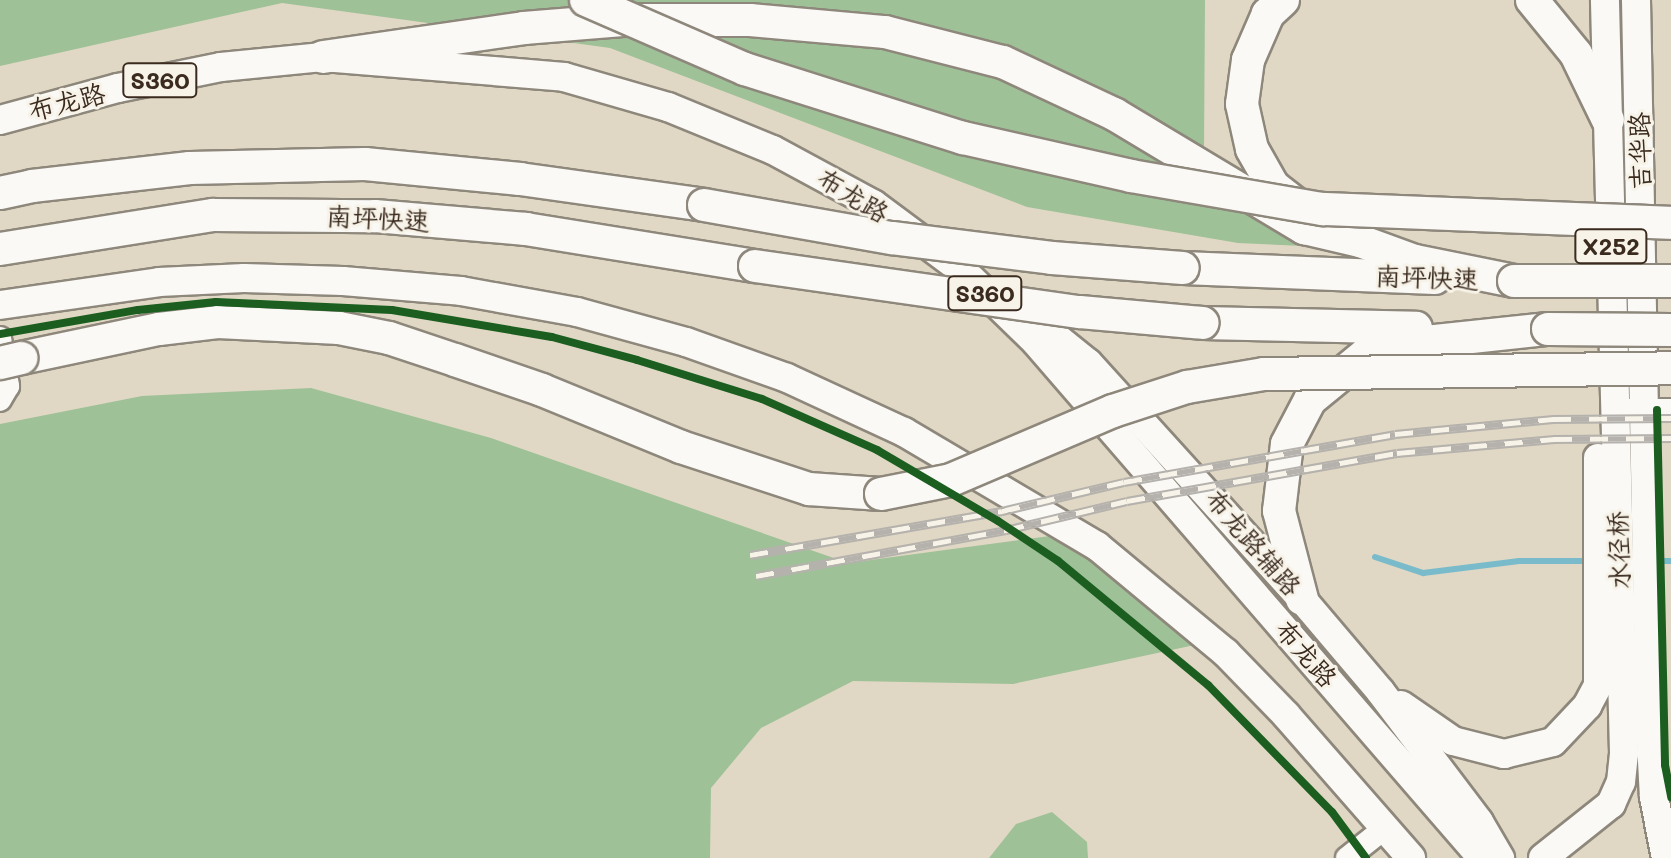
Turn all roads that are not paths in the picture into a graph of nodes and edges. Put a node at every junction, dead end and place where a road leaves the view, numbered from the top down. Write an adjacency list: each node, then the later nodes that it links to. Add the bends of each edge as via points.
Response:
1 (586, 0): 10 (highway, bridge, via 745,69 963,138 1131,176 1323,209)
2 (1283, 0): 11 (highway, via 1268,14 1248,60 1242,104 1252,149 1273,186 1308,214)
3 (1532, 0): 8 (highway, via 1576,54)
4 (1605, 0): 8 (main road, 吉华路 / X252)
5 (1636, 0): 22 (main road, 吉华路 / X252)
6 (323, 57): 7 (main road, 布龙路 / S360, via 221,67); 11 (highway, via 524,28 623,20 750,20 885,32 1003,62 1114,114 1304,228); 13 (main road, 布龙路 / S360, via 564,77 668,107 773,150 873,204)
7 (0, 120)
8 (1608, 120): 23 (main road, 吉华路 / X252)
9 (0, 193): 14 (highway, 南坪快速, bridge, via 190,168 365,164 520,179 1052,258)
10 (1671, 223)
11 (1360, 241): 14 (highway, via 1415,261)
12 (0, 249): 17 (highway, 南坪快速, bridge, via 213,215 375,216 526,229 1080,312 1203,323)
13 (962, 270): 25 (main road, 布龙路辅路, via 1088,363); 30 (main road, 布龙路 / S360, via 1036,342)
14 (1514, 281): 15 (highway, 南坪快速, bridge)
15 (1671, 281)
16 (0, 305): 29 (main road, via 159,282 244,278 461,291 591,316 787,378 904,432 1097,546 1226,653)
17 (1548, 329): 18 (highway, 南坪快速, bridge); 25 (highway, via 1388,346 1366,354 1310,400 1287,444 1279,511)
18 (1671, 330)
19 (7, 353): 20 (highway, bridge, via 218,322 339,328 455,360 681,447 809,489 881,494 951,480 1113,411 1172,392 1264,374); 21 (street, via 8,386)
20 (1671, 368)
21 (0, 400)
22 (1658, 410): 23 (street); 24 (main road, 吉华路 / X252)
23 (1615, 411): 26 (main road, 吉华路 / X252, via 1607,494)
24 (1646, 494): 26 (main road, 水径桥 / X252)
25 (1302, 599): 27 (main road, 布龙路辅路)
26 (1622, 607): 27 (main road, via 1598,685 1587,706 1553,742 1504,754 1453,741); 28 (main road, X252); 31 (main road, X252, via 1621,782 1611,804)
27 (1380, 691): 30 (main road, 布龙路辅路)
28 (1663, 796): 31 (main road); 37 (main road, X252)
29 (1385, 828): 32 (street); 33 (main road)
30 (1470, 828): 34 (main road, S360); 35 (main road, 布龙路辅路)
31 (1580, 831): 36 (main road, X252)
32 (1347, 858)
33 (1411, 858)
34 (1482, 858)
35 (1500, 858)
36 (1543, 858)
37 (1666, 858)

